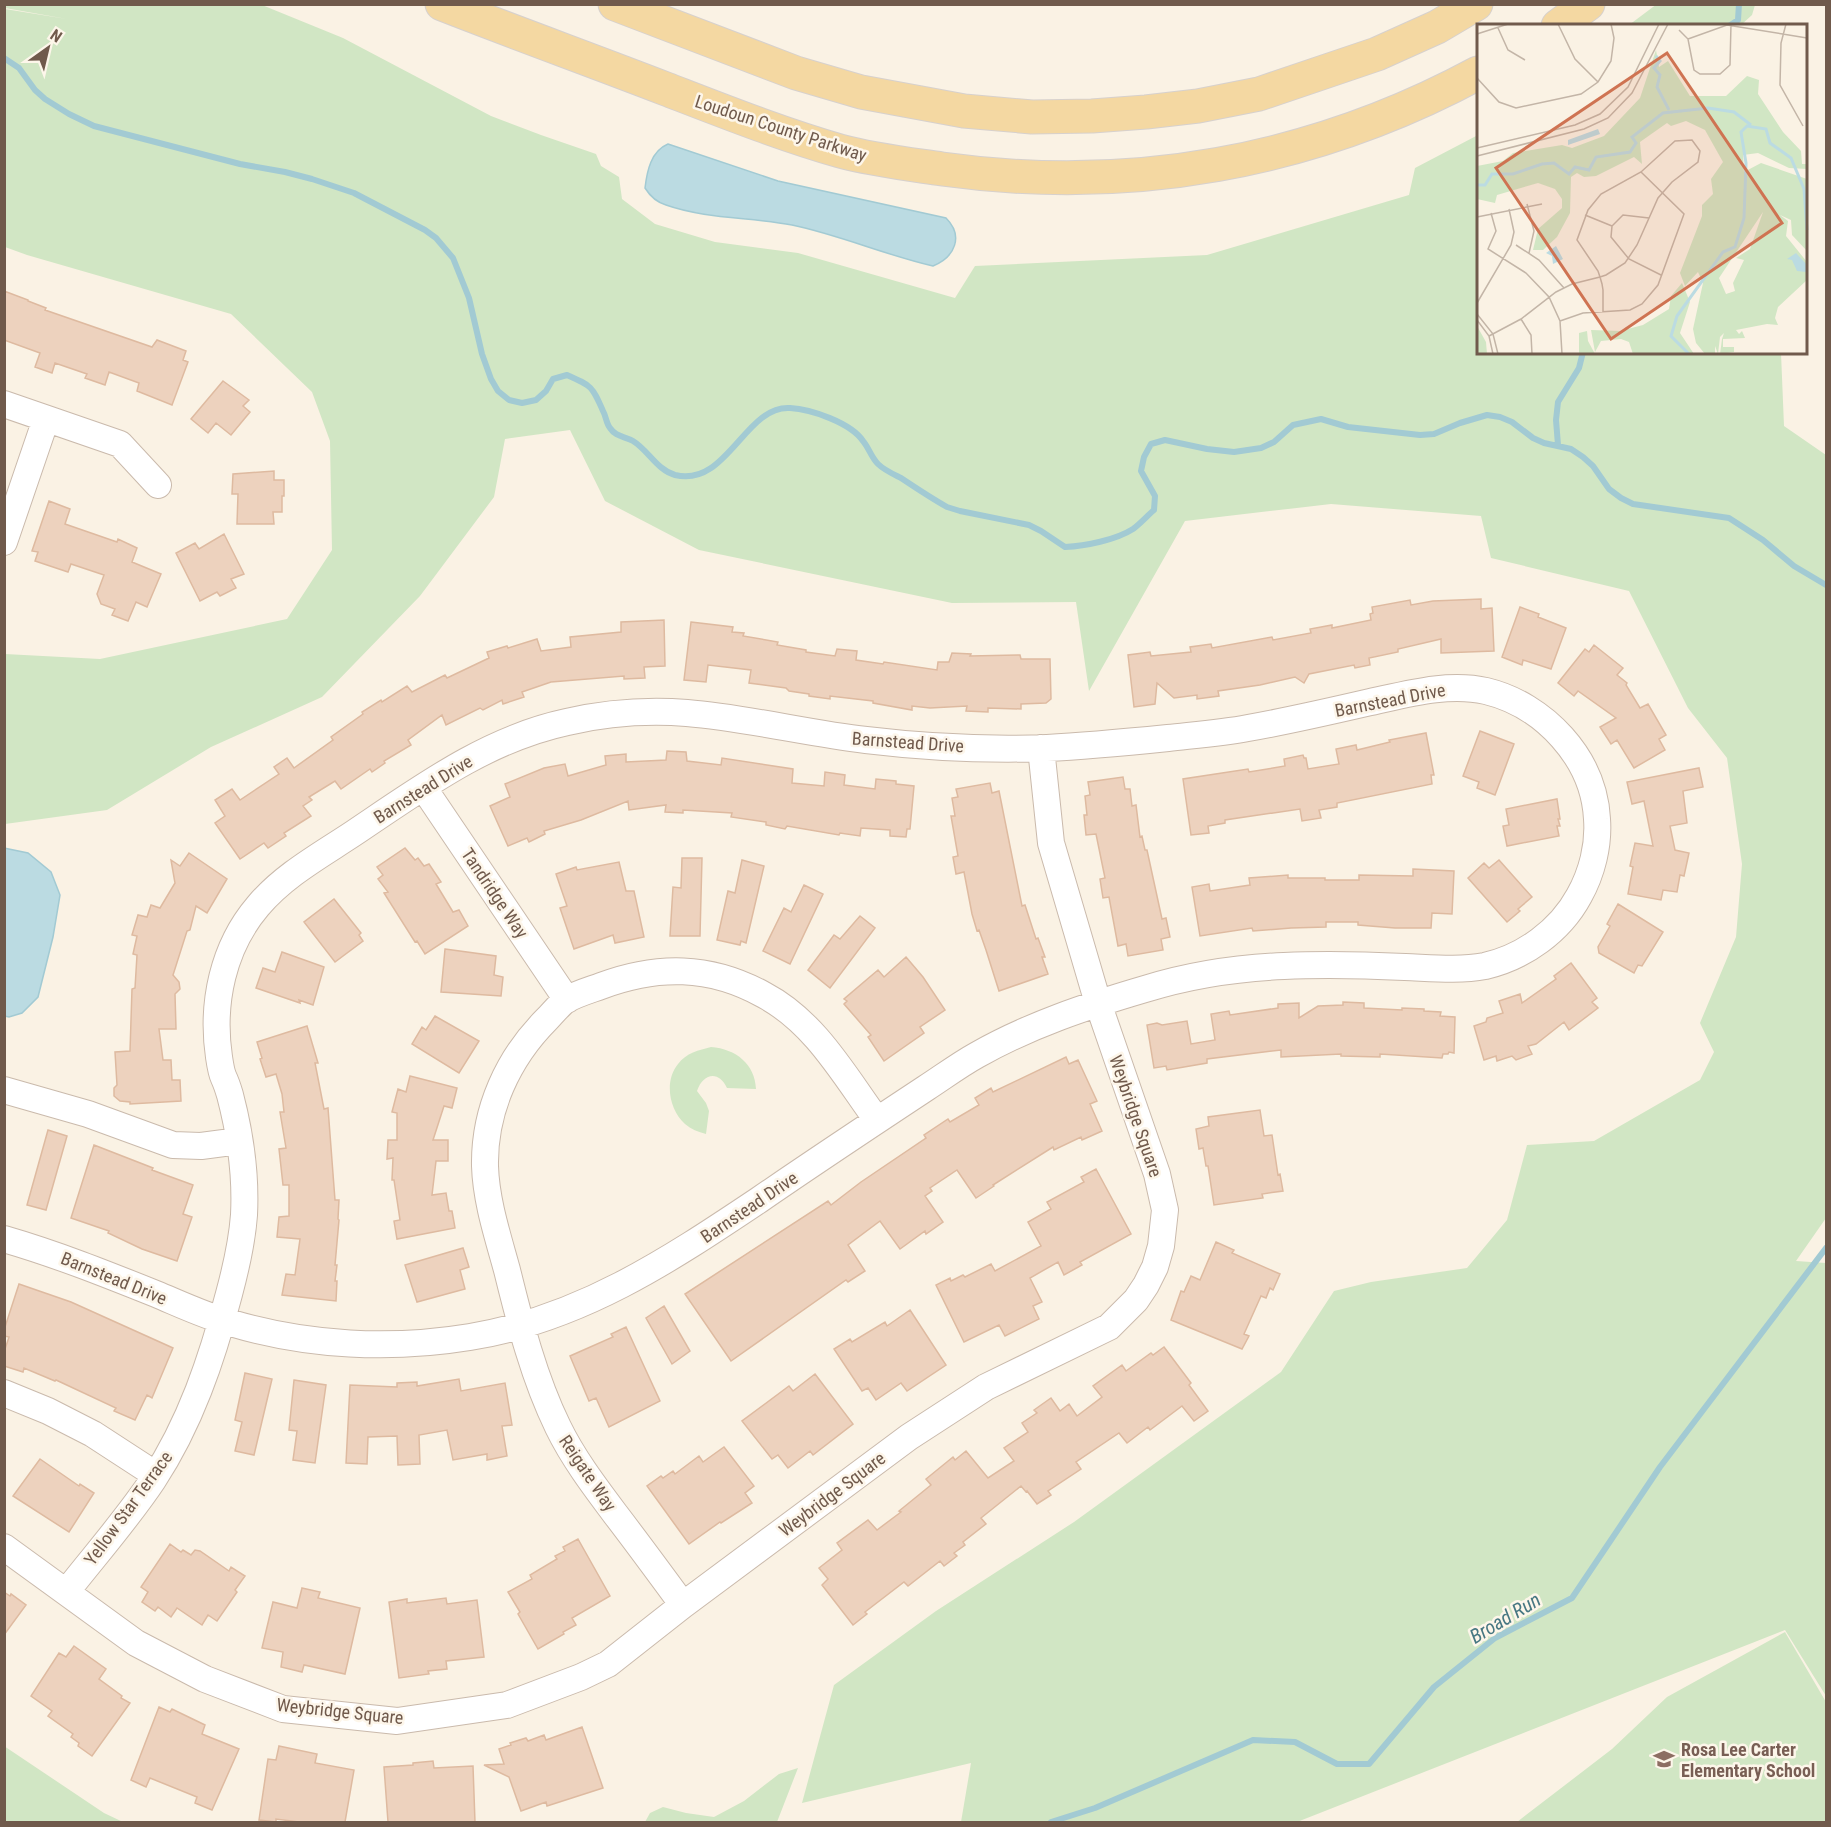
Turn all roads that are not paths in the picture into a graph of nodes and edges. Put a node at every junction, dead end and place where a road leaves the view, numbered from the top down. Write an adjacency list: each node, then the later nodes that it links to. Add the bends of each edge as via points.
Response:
1 (442, 4): 6 (main road, Loudoun County Parkway, via 841,152 1008,177 1137,176 1250,158 1376,120)
2 (615, 4): 3 (main road, via 796,73 861,92 964,111 1032,117 1146,112 1259,94 1377,54)
3 (1476, 4)
4 (1588, 4): 5 (main road)
5 (1561, 24)
6 (1477, 74)
7 (4, 404): 8 (street)
8 (46, 419): 9 (street, via 120,444); 10 (street)
9 (158, 485)
10 (4, 542)
11 (1041, 748): 12 (street, Barnstead Drive, via 871,741 684,713 642,712 565,722 531,731 467,760); 14 (street, Weybridge Square, via 1051,843); 14 (street, Barnstead Drive, via 1240,730 1412,693 1455,688 1484,690 1516,702 1563,737 1592,788 1598,814 1593,860 1574,906 1558,927 1511,957 1479,968 1340,964 1224,970)
12 (423, 787): 13 (street, Tandridge Way); 17 (street, Barnstead Drive, via 282,881 254,910 239,933 220,981 216,1014 220,1067)
13 (567, 1000): 16 (street, via 627,976 668,971 706,973 735,980 766,995 795,1016 820,1041); 20 (street, Reigate Way, via 516,1055 503,1079 488,1129 485,1166 489,1197)
14 (1098, 1003): 16 (street, Barnstead Drive, via 1039,1024 975,1056); 25 (street, Weybridge Square, via 1157,1174 1165,1210 1158,1257 1136,1300 1109,1327 986,1388 909,1437)
15 (4, 1090): 17 (street, via 88,1114 173,1145)
16 (876, 1120): 20 (street, Barnstead Drive, via 657,1267 592,1301)
17 (239, 1141): 19 (street, Barnstead Drive, via 244,1218 238,1261)
18 (4, 1239): 19 (street, Barnstead Drive, via 49,1252)
19 (222, 1321): 20 (street, Barnstead Drive, via 274,1334 381,1345 429,1343); 22 (street, Yellow Star Terrace, via 182,1431)
20 (521, 1327): 25 (street, Reigate Way, via 558,1427 588,1477)
21 (4, 1393): 22 (street, via 93,1434)
22 (156, 1475): 24 (street, Yellow Star Terrace)
23 (4, 1547): 24 (street, Weybridge Square)
24 (67, 1591): 25 (street, Weybridge Square, via 136,1643 205,1679 283,1709 397,1721 507,1705 581,1677 608,1664)
25 (683, 1605)

